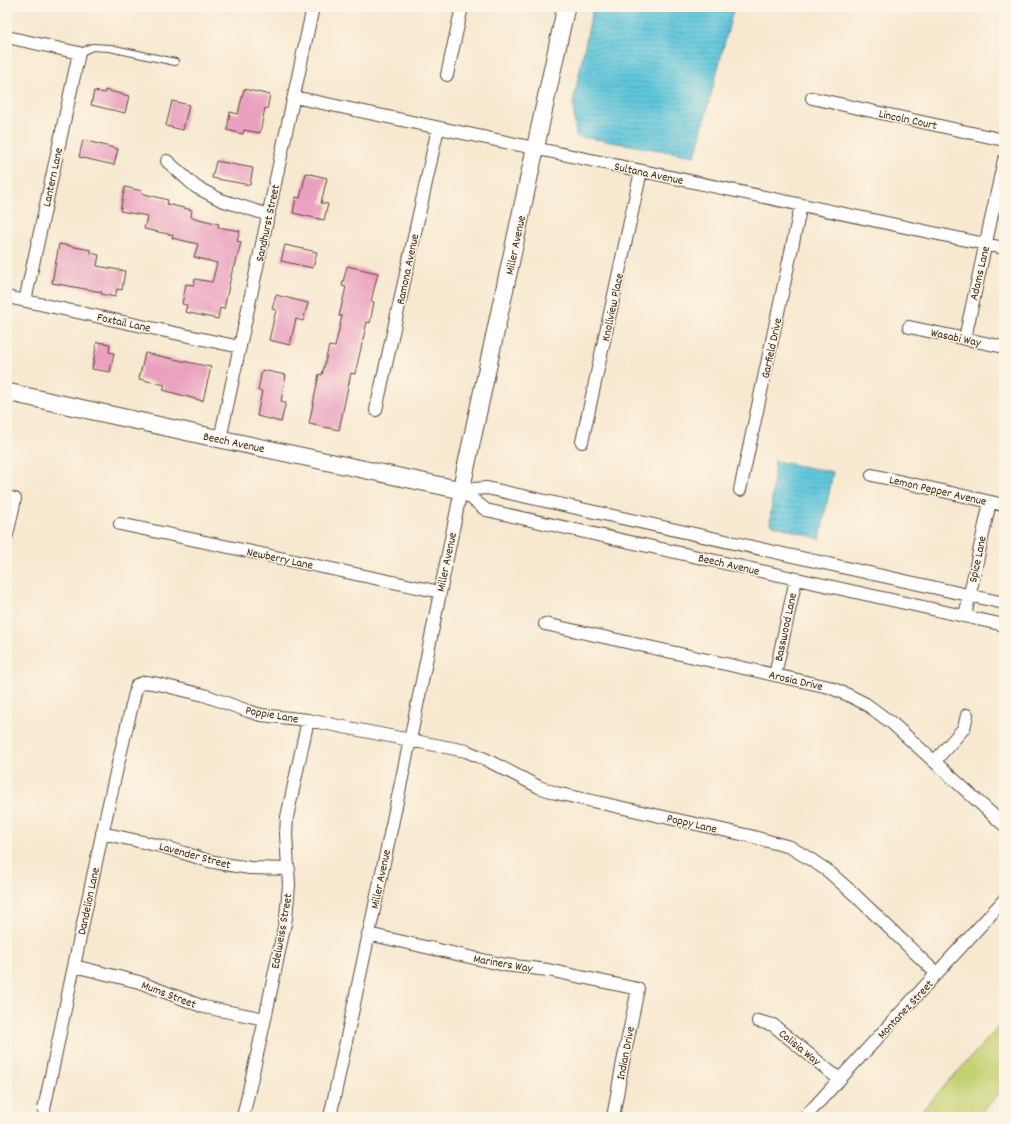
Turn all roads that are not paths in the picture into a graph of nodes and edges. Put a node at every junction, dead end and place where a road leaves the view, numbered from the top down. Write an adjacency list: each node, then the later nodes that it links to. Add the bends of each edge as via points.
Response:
1 (313, 7): 8 (street, Sandhurst Street)
2 (462, 7): 7 (street)
3 (566, 7): 12 (street, Miller Avenue)
4 (7, 37): 5 (street)
5 (79, 53): 6 (lane, via 92,47 110,48); 21 (street, Lantern Lane)
6 (175, 62)
7 (447, 75)
8 (294, 97): 10 (street, Sultana Avenue); 17 (street, Sandhurst Street)
9 (812, 98): 11 (street, Lincoln Court)
10 (438, 128): 12 (street, Sultana Avenue); 27 (street, Ramona Avenue)
11 (1004, 140)
12 (536, 149): 15 (street, Sultana Avenue); 31 (street, Miller Avenue)
13 (1004, 160): 18 (street, Adams Lane)
14 (168, 161): 17 (street, via 196,187 221,200)
15 (641, 171): 16 (street, Sultana Avenue); 29 (street, Knollview Place)
16 (801, 205): 18 (street, Sultana Avenue); 32 (street, Garfield Drive)
17 (269, 214): 24 (street, Sandhurst Street)
18 (986, 244): 19 (street, Sultana Avenue); 23 (street, Adams Lane)
19 (1004, 248)
20 (7, 297): 21 (street, Foxtail Lane)
21 (25, 302): 24 (street, Foxtail Lane)
22 (909, 327): 23 (street, Wasabi Way)
23 (965, 338): 25 (street, Wasabi Way)
24 (240, 347): 28 (street, Sandhurst Street)
25 (1004, 347)
26 (7, 392): 28 (street, Beech Avenue)
27 (376, 410)
28 (220, 439): 31 (street, Beech Avenue)
29 (582, 442)
30 (872, 475): 34 (street, Lemon Pepper Avenue)
31 (461, 490): 38 (street, Beech Avenue, via 486,510); 39 (street, Miller Avenue); 40 (street, Beech Avenue, via 487,488)
32 (740, 490)
33 (11, 498): 37 (street)
34 (990, 502): 35 (street, Lemon Pepper Avenue); 40 (street, Spice Lane)
35 (1004, 505)
36 (120, 524): 39 (street, Newberry Lane)
37 (7, 535)
38 (796, 578): 42 (street, Beech Avenue); 45 (street, Basswood Lane)
39 (440, 592): 49 (street, Miller Avenue)
40 (969, 595): 41 (street, Beech Avenue); 42 (street, Spice Lane)
41 (1004, 602)
42 (965, 616): 44 (street, Beech Avenue)
43 (545, 624): 45 (street, Arosia Drive)
44 (1004, 625)
45 (775, 675): 50 (street, Arosia Drive, via 829,687 866,704)
46 (137, 685): 48 (street, Poppie Lane, via 146,682 158,684 204,695 260,715); 52 (street, Dandelion Lane)
47 (967, 715): 50 (street, via 964,728)
48 (308, 720): 49 (street, Poppie Lane); 53 (street, Edelweiss Street, via 287,817)
49 (410, 740): 55 (street, Miller Avenue); 57 (street, Poppy Lane, via 466,752 556,793 790,847 828,871)
50 (935, 761): 51 (street, Arosia Drive)
51 (1004, 825)
52 (102, 833): 53 (street, Lavender Street, via 165,847 223,864 250,868); 56 (street, Dandelion Lane)
53 (288, 868): 59 (street, Edelweiss Street, via 286,918)
54 (1004, 900): 57 (street, Montanez Street)
55 (368, 934): 58 (street, Mariners Way, via 505,965 548,970); 64 (street, Miller Avenue)
56 (74, 966): 59 (street, Mums Street, via 139,982 204,1007); 62 (street, Dandelion Lane, via 44,1109)
57 (937, 974): 61 (street, Montanez Street)
58 (638, 989): 65 (street, Indian Drive)
59 (265, 1019): 63 (street, Edelweiss Street)
60 (758, 1021): 61 (street, Calisia Way, via 773,1025)
61 (839, 1080): 66 (street, Montanez Street)
62 (45, 1117)
63 (242, 1117)
64 (330, 1117)
65 (614, 1117)
66 (805, 1117)

